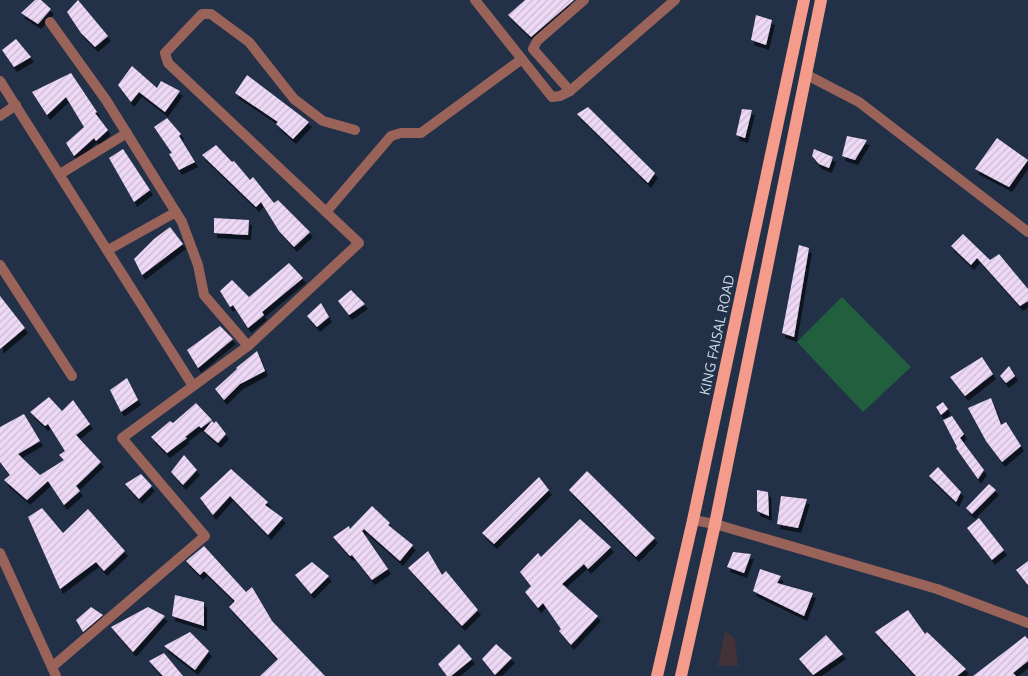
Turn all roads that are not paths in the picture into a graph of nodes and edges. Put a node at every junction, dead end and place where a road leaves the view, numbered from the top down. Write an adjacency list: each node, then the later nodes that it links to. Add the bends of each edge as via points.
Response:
1 (474, 0): 7 (street)
2 (584, 0): 10 (street, via 537,41 533,49)
3 (675, 0): 10 (street)
4 (804, 0): 24 (main road, KING FAISAL ROAD)
5 (821, 0): 8 (main road)
6 (50, 22): 14 (street)
7 (522, 59): 10 (street, via 552,97); 17 (street, via 421,133 391,136)
8 (807, 74): 18 (street, via 859,102); 25 (main road)
9 (0, 81): 11 (street)
10 (570, 91)
11 (16, 105): 12 (street); 15 (street)
12 (0, 116)
13 (355, 130): 17 (street, via 323,121 294,99 249,42 211,14 202,14 165,54 168,63)
14 (127, 133): 15 (street); 16 (street)
15 (60, 174): 19 (street)
16 (176, 212): 19 (street); 21 (street, via 198,264 204,294)
17 (326, 212): 21 (street, via 359,244)
18 (1028, 232)
19 (108, 250): 23 (street)
20 (0, 265): 22 (street)
21 (248, 346): 23 (street)
22 (72, 376)
23 (193, 386): 28 (street, via 122,438 205,536)
24 (693, 520): 25 (street); 29 (main road, KING FAISAL ROAD)
25 (715, 524): 27 (street, via 937,589); 30 (main road)
26 (0, 553): 28 (street)
27 (1028, 623)
28 (54, 671)
29 (657, 676)
30 (681, 676)

